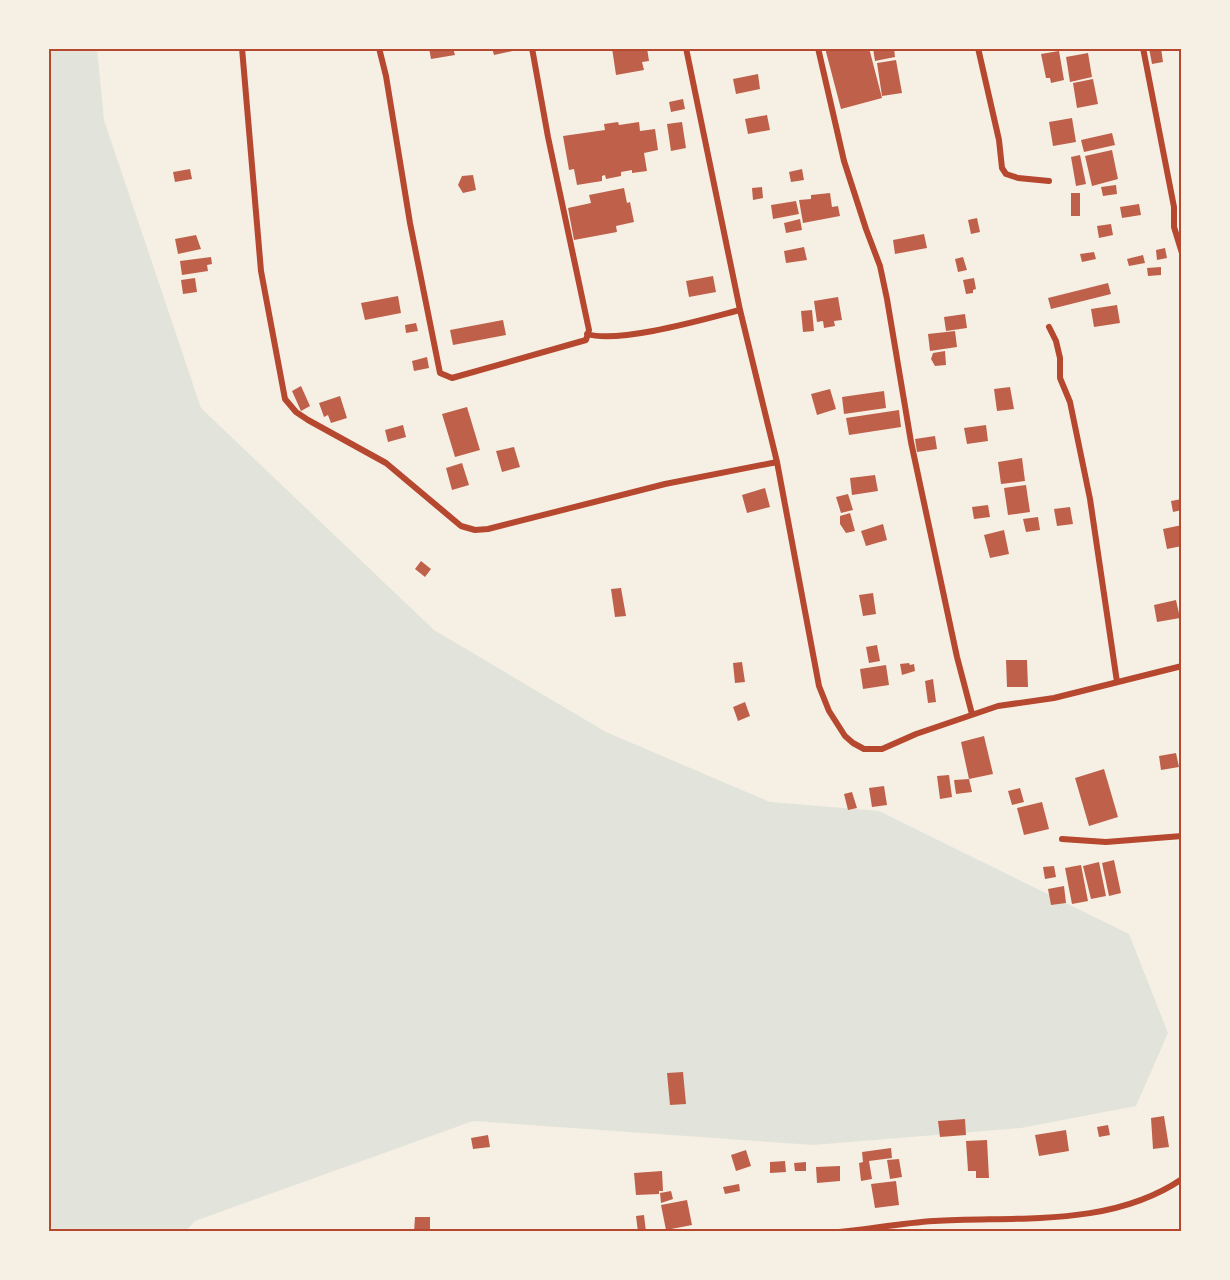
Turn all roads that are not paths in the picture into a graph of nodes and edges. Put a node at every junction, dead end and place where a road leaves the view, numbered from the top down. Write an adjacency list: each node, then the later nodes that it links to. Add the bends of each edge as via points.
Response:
1 (242, 48): 15 (street, via 261,271 285,399 296,412 386,463 461,526 476,530)
2 (379, 48): 14 (street, via 440,373 452,378 464,376 586,340)
3 (532, 48): 14 (street)
4 (686, 48): 12 (street)
5 (818, 48): 18 (street, via 844,161 880,266 911,442)
6 (978, 48): 8 (street, via 1002,168 1018,178)
7 (1143, 48): 10 (street)
8 (1049, 181)
9 (1182, 205): 10 (street)
10 (1174, 207): 11 (street, via 1174,227)
11 (1182, 253)
12 (740, 310): 14 (street, via 650,331 607,337); 15 (street)
13 (1049, 327): 17 (street, via 1056,341 1060,378 1070,402 1090,499)
14 (588, 334)
15 (777, 462): 18 (street, via 819,686 845,736 864,749 882,749)
16 (1182, 666): 17 (street)
17 (1116, 682): 18 (street)
18 (972, 714)
19 (1182, 837): 20 (street, via 1106,842)
20 (1062, 839)
21 (1182, 1179): 22 (street, via 1146,1199 1071,1216 935,1221)
22 (839, 1232)

